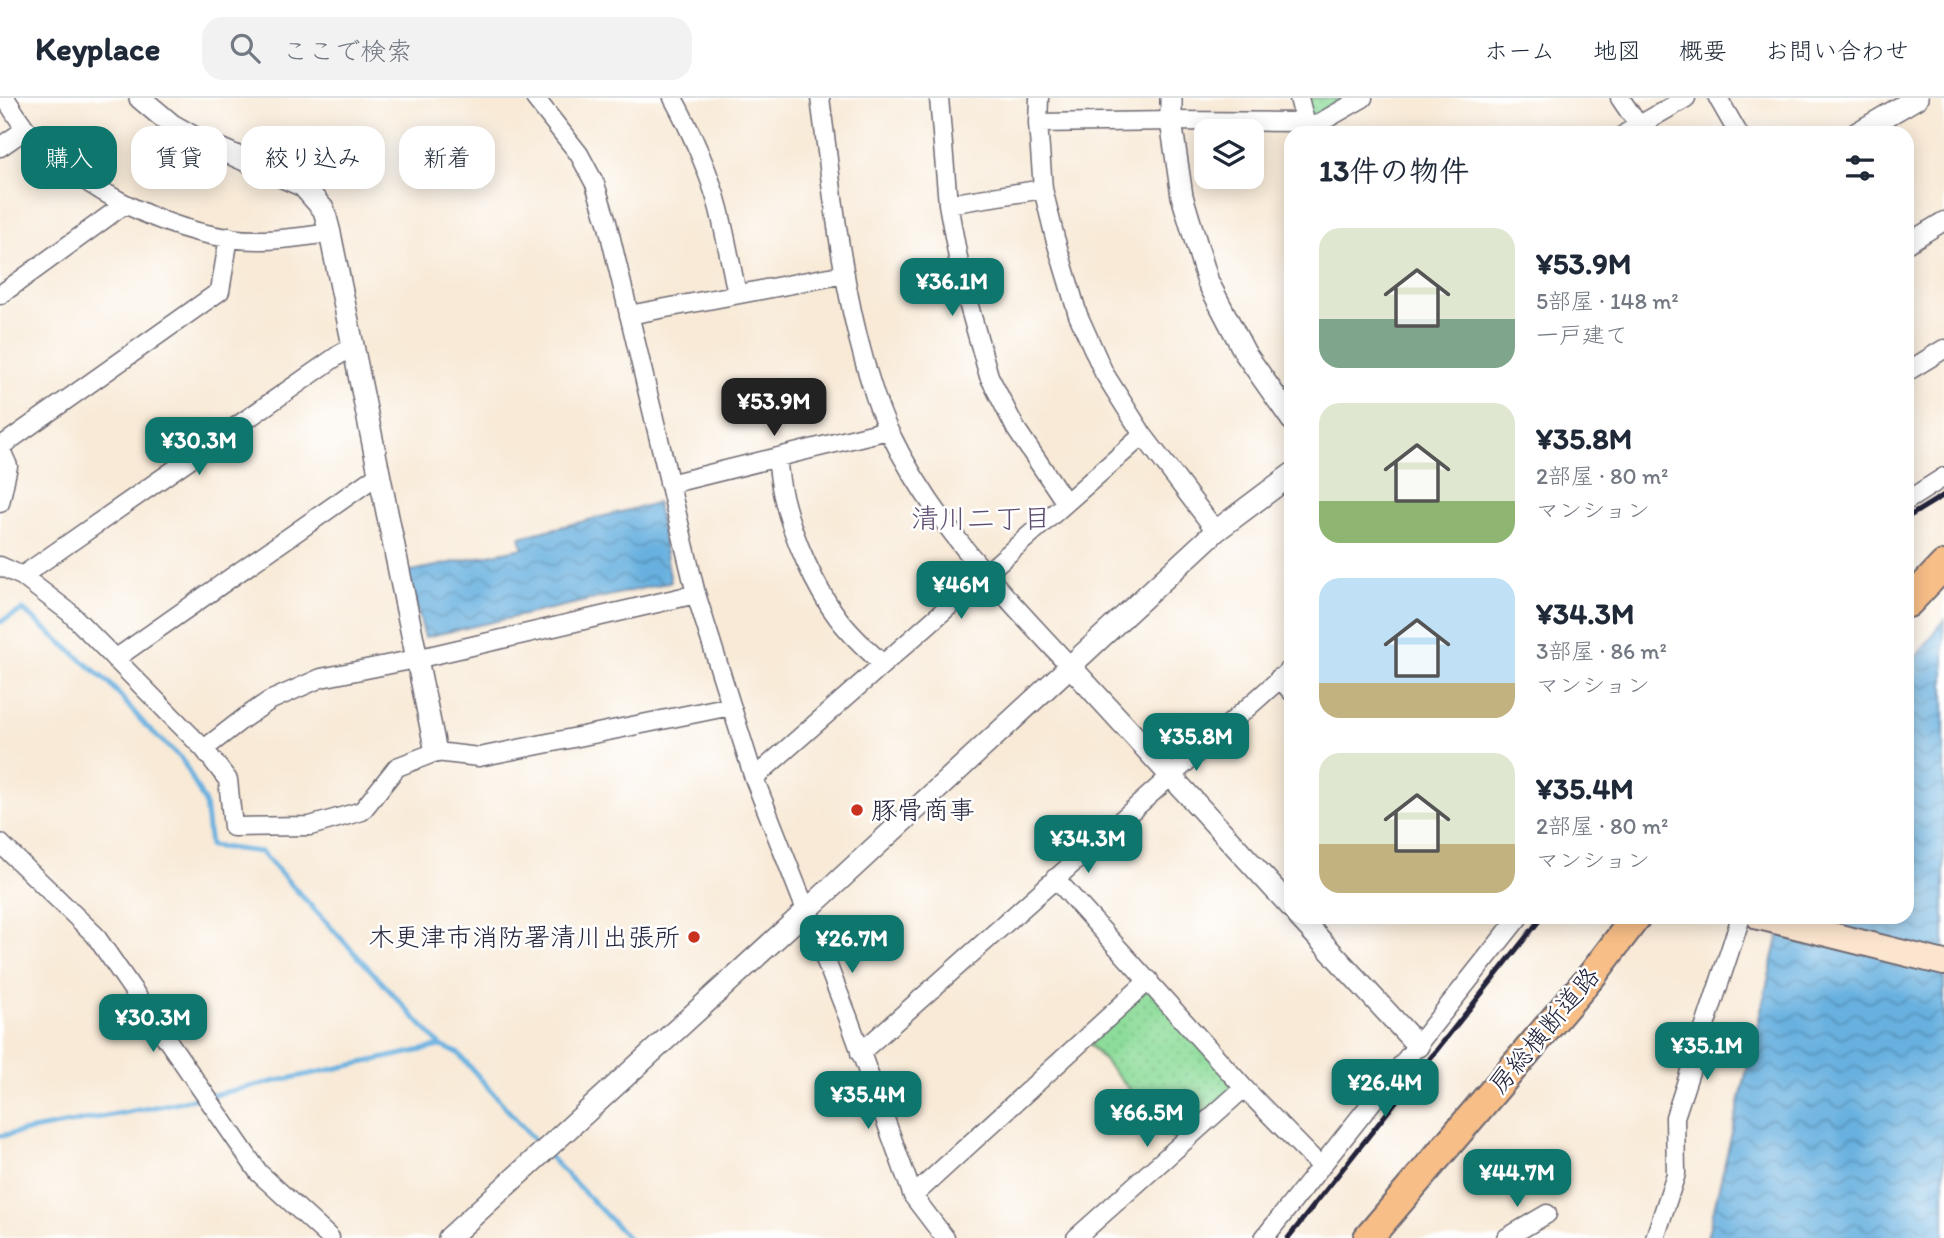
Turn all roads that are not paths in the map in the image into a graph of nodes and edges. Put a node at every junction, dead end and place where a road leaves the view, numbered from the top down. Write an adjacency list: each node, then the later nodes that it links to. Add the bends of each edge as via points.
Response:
1 (5, 98): 17 (street)
2 (140, 98): 32 (street, via 195,138 303,186 324,210)
3 (536, 98): 38 (street, via 579,154 595,184)
4 (673, 98): 37 (street, via 718,206)
5 (820, 98): 35 (street)
6 (939, 98): 30 (street)
7 (1039, 98): 16 (street)
8 (1171, 98): 15 (street)
9 (1299, 98): 18 (street)
10 (1363, 98): 19 (street)
11 (1620, 98): 20 (street)
12 (1686, 98): 21 (street)
13 (1718, 98): 22 (street)
14 (1917, 98): 23 (street)
15 (1171, 121): 16 (street); 24 (street); 42 (street, via 1182,196 1208,282 1245,353)
16 (1038, 123): 28 (street)
17 (25, 126)
18 (1306, 126)
19 (1311, 126)
20 (1631, 126)
21 (1637, 126)
22 (1734, 126)
23 (1869, 126)
24 (1284, 127)
25 (21, 132): 26 (street)
26 (0, 147)
27 (99, 189): 29 (street)
28 (1043, 189): 30 (street); 44 (street, via 1078,315 1104,373)
29 (125, 204): 33 (street, via 188,230); 36 (street)
30 (948, 204): 53 (street, via 963,285 989,376 1016,429)
31 (1944, 221): 34 (street)
32 (330, 233): 33 (street, via 259,241); 39 (street)
33 (229, 237): 45 (street, via 220,291)
34 (1914, 239)
35 (845, 274): 37 (street); 43 (street, via 858,340)
36 (0, 295)
37 (737, 295): 38 (street)
38 (629, 315): 50 (street)
39 (353, 345): 47 (street); 58 (street)
40 (1944, 349): 41 (street)
41 (1914, 366)
42 (1284, 409)
43 (888, 430): 46 (street); 57 (street, via 933,507)
44 (1143, 435): 53 (street); 54 (street)
45 (0, 448): 52 (street, via 8,466)
46 (777, 458): 50 (street); 63 (street, via 798,543 819,584 837,616)
47 (379, 474): 61 (street); 62 (street)
48 (1944, 477): 51 (street)
49 (1284, 480): 54 (street)
50 (669, 484): 59 (street)
51 (1914, 496)
52 (0, 503)
53 (1066, 503): 57 (street)
54 (1216, 531): 64 (street)
55 (1944, 565): 60 (highway)
56 (0, 566): 58 (street)
57 (985, 574): 63 (street); 64 (street)
58 (22, 576): 61 (street, via 69,612)
59 (696, 594): 62 (street); 66 (street)
60 (1914, 597)
61 (115, 659): 67 (street)
62 (416, 659): 67 (street, via 321,678 294,689 269,701); 68 (street)
63 (883, 664): 70 (street)
64 (1070, 666): 69 (street); 74 (street)
65 (1284, 681): 69 (street)
66 (731, 706): 68 (street, via 479,757); 70 (street)
67 (204, 749): 68 (street, via 228,780 233,827 310,826 362,811 397,767)
68 (436, 752)
69 (1170, 776): 72 (street); 73 (street)
70 (754, 778): 74 (street)
71 (0, 843): 88 (street, via 95,935 259,1174)
72 (1055, 878): 81 (street); 83 (street)
73 (1284, 899)
74 (806, 911): 83 (street); 89 (street)
75 (1305, 924): 82 (street)
76 (1507, 924): 82 (street)
77 (1631, 924): 93 (highway, 房総横断道路)
78 (1739, 924): 95 (street, via 1675,1117 1676,1174)
79 (1786, 924): 80 (main road)
80 (1944, 963)
81 (1149, 980): 84 (street); 86 (street)
82 (1418, 1046): 85 (street)
83 (860, 1053): 86 (street)
84 (1244, 1088): 85 (street); 91 (street)
85 (1321, 1167): 92 (street)
86 (913, 1196): 90 (street)
87 (1547, 1214): 94 (street)
88 (330, 1238)
89 (449, 1238)
90 (945, 1238)
91 (1076, 1238)
92 (1264, 1238)
93 (1368, 1238)
94 (1506, 1238)
95 (1655, 1238)

